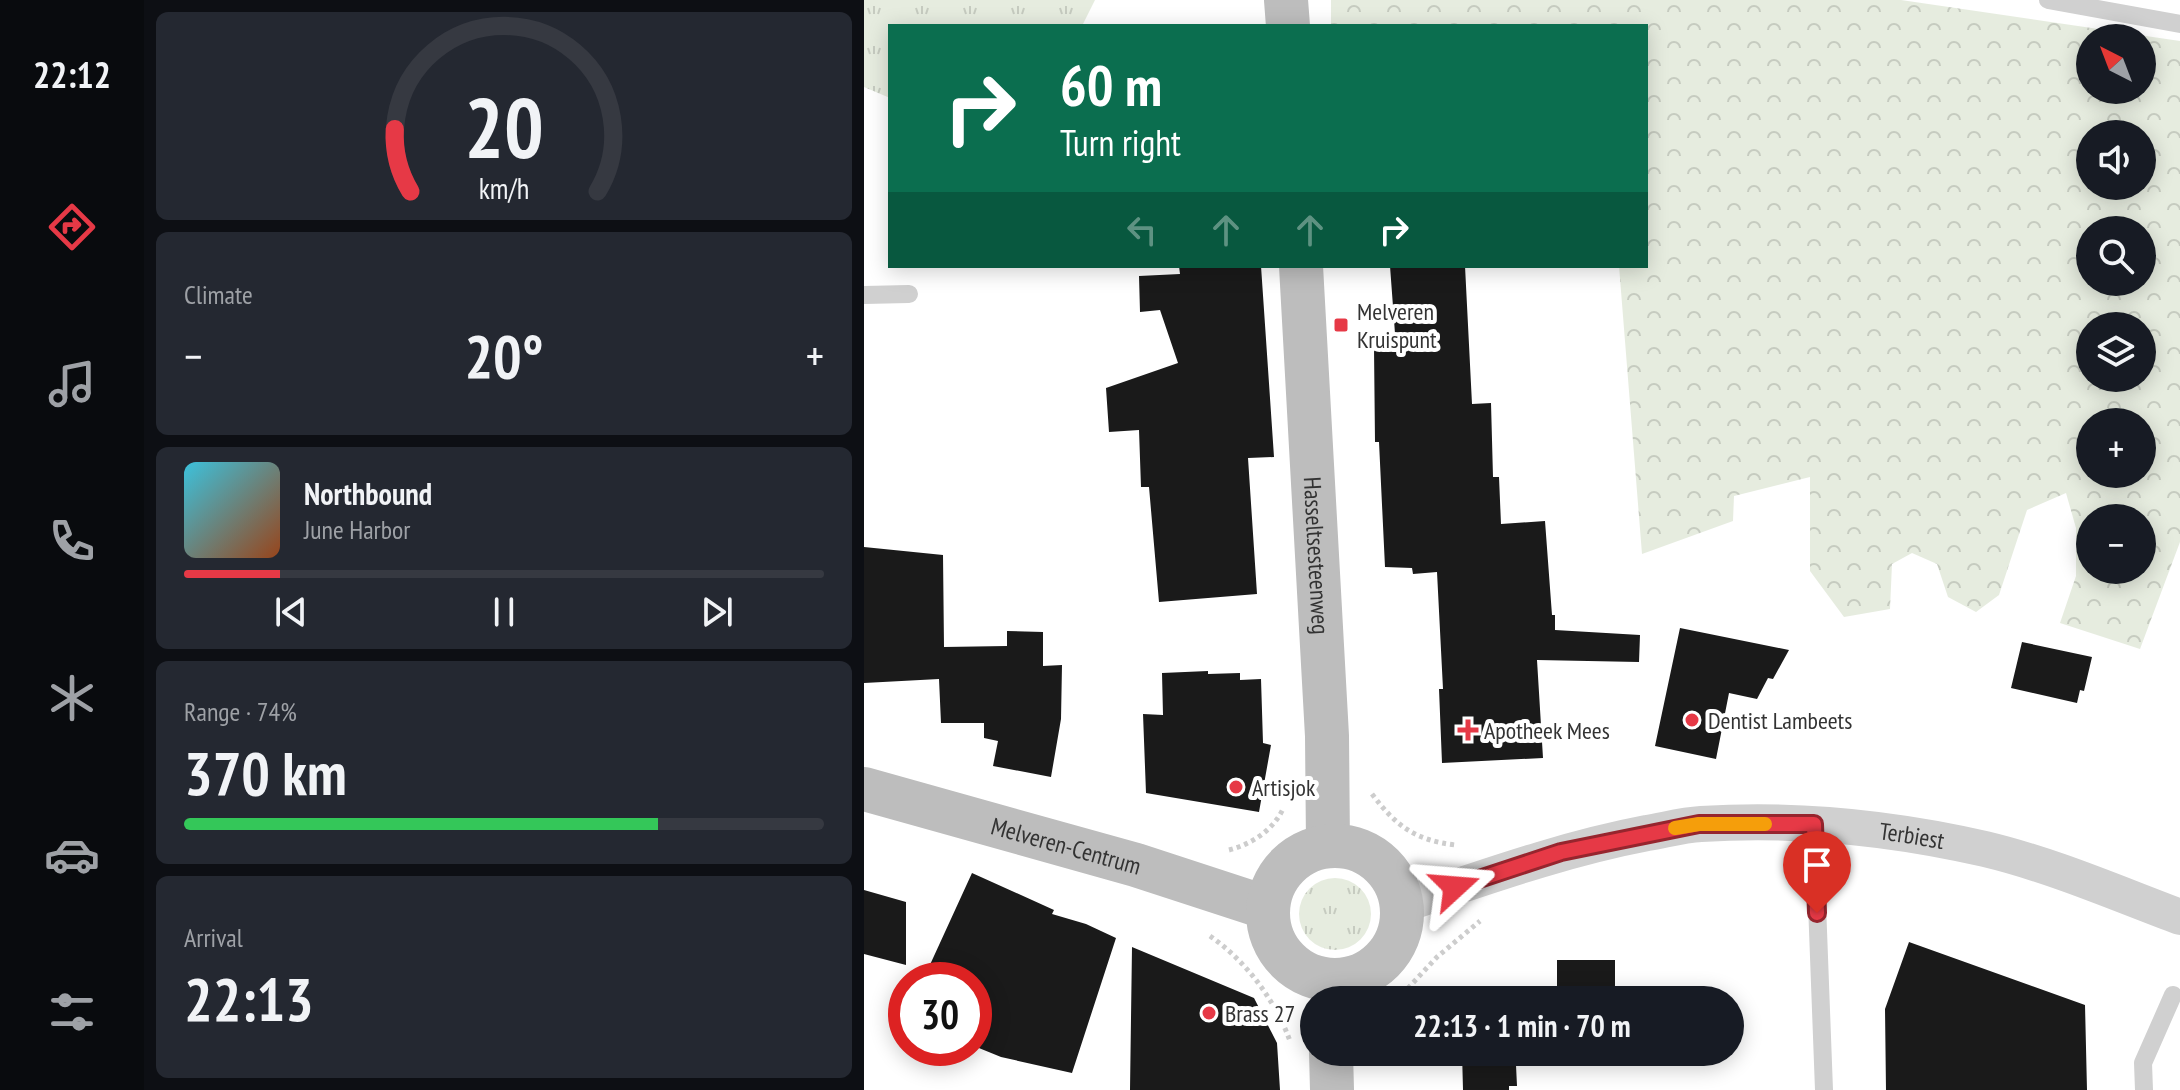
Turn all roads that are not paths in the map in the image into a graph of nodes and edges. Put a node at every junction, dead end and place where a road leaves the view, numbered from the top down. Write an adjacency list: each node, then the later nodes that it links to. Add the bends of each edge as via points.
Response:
1 (1286, 0): 3 (main road)
2 (2048, 0): 4 (lane)
3 (1288, 24)
4 (2180, 24)
5 (1301, 268): 10 (main road, Hasseltsesteenweg, via 1327,736)
6 (909, 294): 7 (lane)
7 (864, 295)
8 (864, 789): 12 (main road, Melveren-Centrum)
9 (1814, 824): 11 (street, Terbiest, via 1699,824 1629,837 1561,852); 13 (street, Terbiest, via 1871,828 1986,849); 19 (lane)
10 (1328, 845): 11 (main road, via 1349,847 1385,867); 12 (main road, via 1294,859 1280,873)
11 (1402, 905): 15 (main road, via 1391,950 1375,967)
12 (1268, 908): 14 (main road, via 1269,929 1278,949)
13 (2180, 917)
14 (1324, 986)
15 (1338, 986)
16 (2173, 995): 20 (lane, via 2143,1063)
17 (1319, 1066): 18 (main road)
18 (1332, 1090)
19 (1824, 1090)
20 (2144, 1090)

